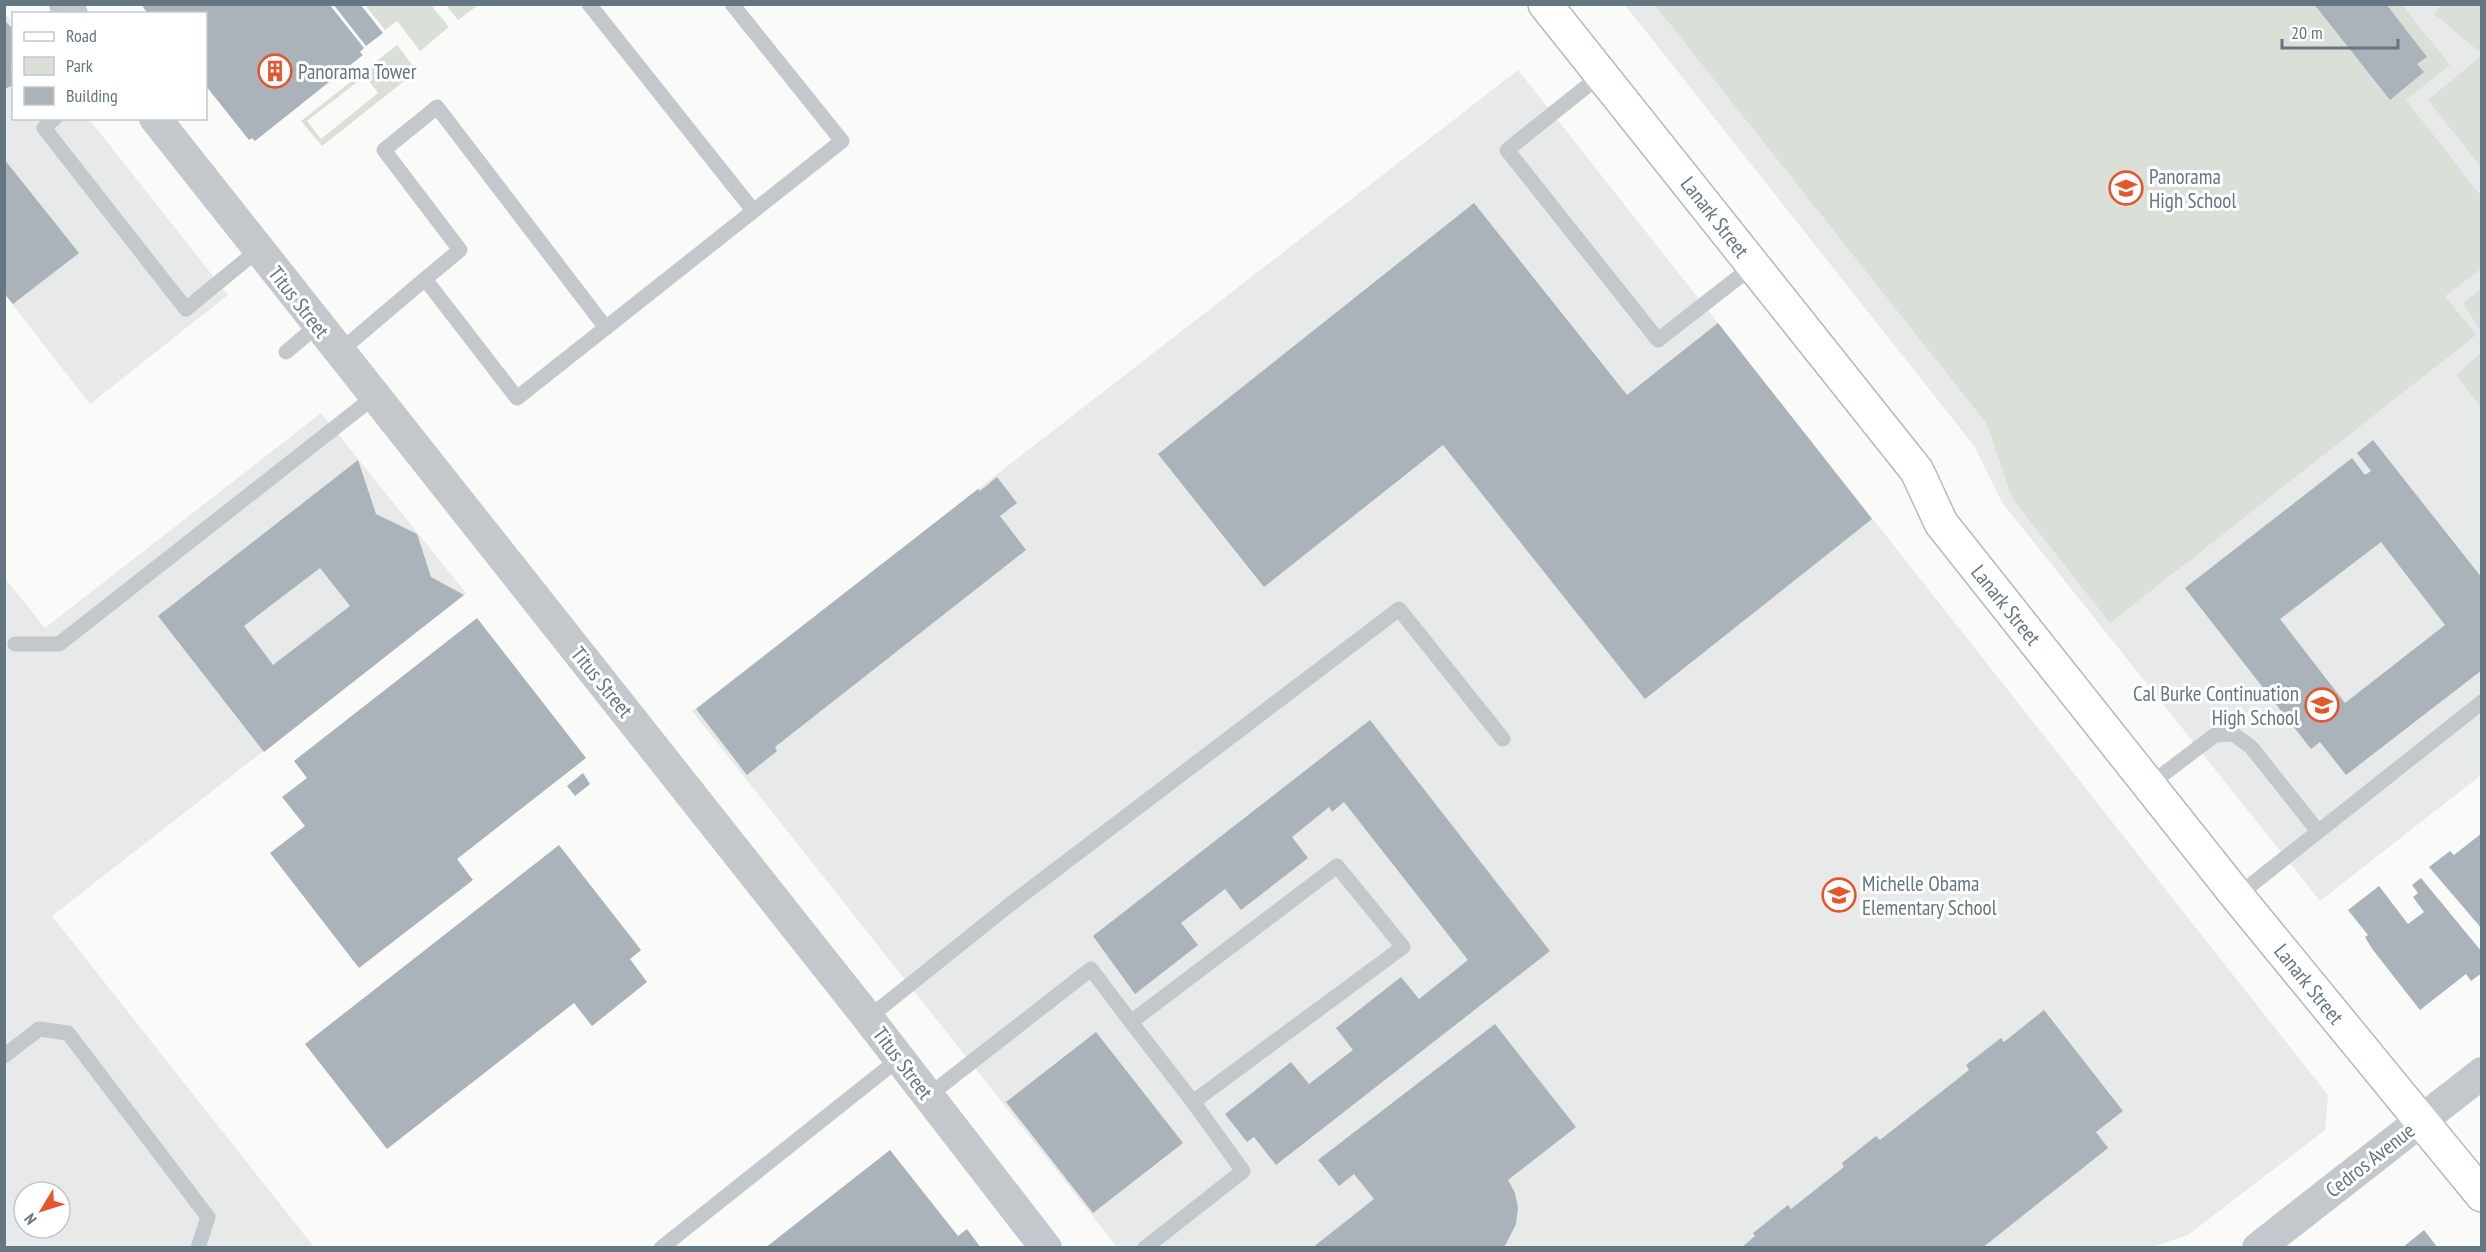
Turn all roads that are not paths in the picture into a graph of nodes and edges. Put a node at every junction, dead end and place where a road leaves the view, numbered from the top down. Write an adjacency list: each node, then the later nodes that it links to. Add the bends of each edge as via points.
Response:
1 (589, 4): 7 (lane)
2 (732, 4): 7 (lane, via 842,141)
3 (1545, 4): 4 (street, Lanark Street)
4 (1601, 75): 9 (street, Lanark Street); 9 (lane, via 1507,150 1658,340)
5 (53, 120): 8 (lane, via 44,128 186,309)
6 (157, 120): 8 (street, Titus Street)
7 (752, 210): 12 (lane)
8 (258, 250): 11 (street, Titus Street)
9 (1753, 266): 19 (street, Lanark Street, via 1917,471 1941,523)
10 (425, 279): 12 (lane, via 517,398); 12 (lane, via 460,250 384,150 437,107); 14 (lane)
11 (318, 325): 13 (lane); 14 (street, Titus Street)
12 (606, 328)
13 (286, 352)
14 (339, 352): 15 (street, Titus Street)
15 (374, 397): 16 (lane, via 59,645); 22 (street, Titus Street)
16 (15, 644)
17 (2481, 702): 20 (lane)
18 (1503, 739): 22 (lane, via 1400,609 1017,899)
19 (2149, 785): 20 (lane, via 2215,735 2233,734 2251,747); 21 (street, Lanark Street)
20 (2317, 830): 21 (lane)
21 (2237, 896): 29 (street, Lanark Street)
22 (868, 1018): 25 (street, Titus Street)
23 (1131, 1022): 27 (lane, via 1091,969); 28 (lane); 28 (lane, via 1337,866 1403,947)
24 (4, 1056): 31 (lane, via 39,1029 68,1033 208,1217)
25 (900, 1058): 27 (street, Titus Street); 32 (lane)
26 (2481, 1073): 29 (street, Cedros Avenue)
27 (928, 1096): 33 (street, Titus Street)
28 (1193, 1102): 34 (lane, via 1243,1171)
29 (2420, 1121): 30 (street, Lanark Street); 35 (street, Cedros Avenue)
30 (2481, 1195)
31 (198, 1248)
32 (661, 1248)
33 (1046, 1248)
34 (1146, 1248)
35 (2258, 1248)

